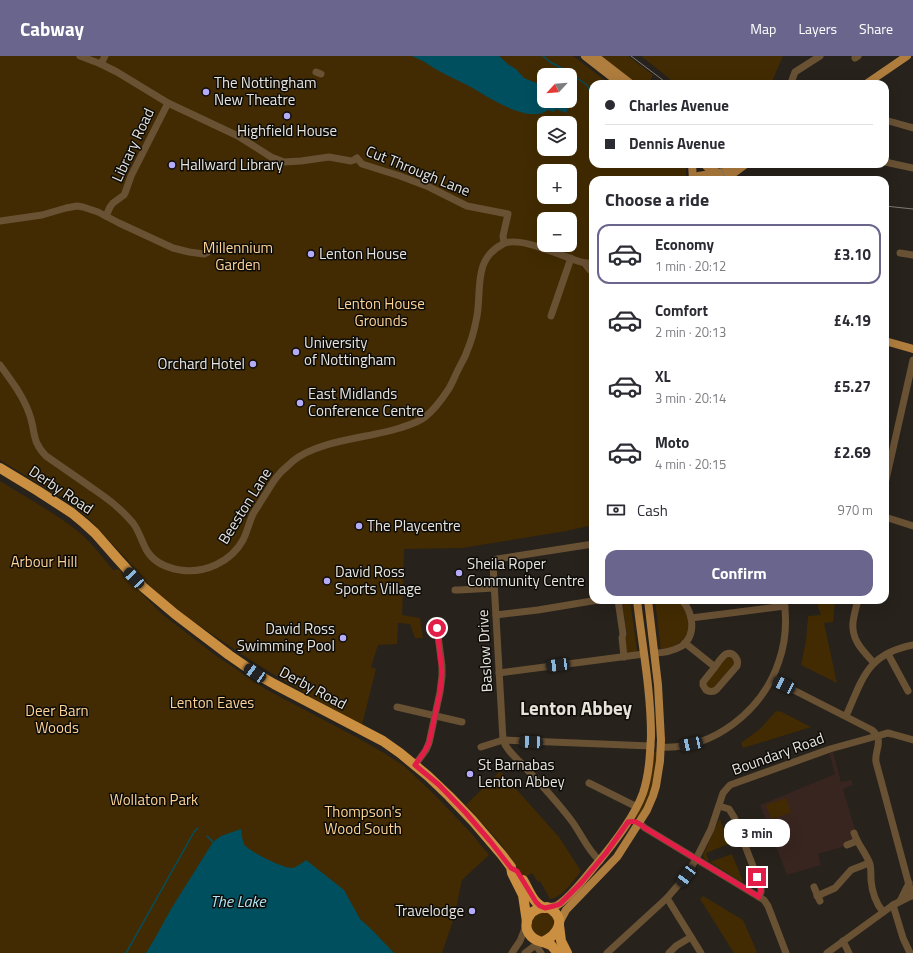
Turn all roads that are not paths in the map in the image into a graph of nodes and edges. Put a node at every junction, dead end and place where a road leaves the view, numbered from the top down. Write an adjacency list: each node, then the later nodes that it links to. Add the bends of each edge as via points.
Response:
1 (80, 56): 7 (street, Cut Through Lane)
2 (104, 56): 7 (street)
3 (585, 56): 8 (main road)
4 (594, 56): 9 (main road)
5 (820, 56): 10 (street, via 795,72)
6 (907, 56): 11 (main road)
7 (101, 64): 12 (street, Cut Through Lane)
8 (616, 80)
9 (627, 80)
10 (792, 80)
11 (872, 80)
12 (168, 103): 20 (street, Library Road, via 131,176 124,196 113,203); 22 (street, Cut Through Lane, via 233,133 284,162 329,157 351,161 357,158 362,164 429,187 467,206 508,214)
13 (889, 121): 14 (street)
14 (913, 128)
15 (889, 163): 18 (street)
16 (708, 168): 19 (main road)
17 (740, 168): 19 (main road)
18 (913, 168)
19 (721, 176)
20 (106, 216): 21 (street, via 77,206 42,215); 23 (street, via 173,248 204,254)
21 (0, 221)
22 (504, 243): 26 (street, via 526,243); 32 (street, Beeston Lane, via 491,252 482,267 478,284 476,320 468,351 450,387 435,408 425,417 410,424 302,454 280,473 271,486 253,514 246,534 233,554 217,565 198,570 179,570 155,560 134,525 113,502 46,456 35,441 26,406)
23 (210, 247)
24 (900, 253): 25 (street)
25 (913, 255)
26 (571, 258): 27 (street); 28 (street)
27 (587, 264)
28 (551, 316)
29 (889, 342): 30 (main road)
30 (913, 349)
31 (913, 360): 33 (street)
32 (0, 365)
33 (889, 466)
34 (0, 468): 72 (highway, Derby Road, via 72,513 95,533 143,587 229,655 274,684 383,741)
35 (889, 518): 36 (street)
36 (913, 526)
37 (589, 545): 38 (street, Baslow Drive, via 497,558 493,564)
38 (494, 588): 39 (street); 48 (street, Baslow Drive)
39 (455, 590)
40 (589, 602): 48 (street)
41 (619, 604): 56 (street)
42 (638, 604): 54 (main road)
43 (648, 604): 53 (main road)
44 (685, 604): 49 (street)
45 (778, 604): 49 (street)
46 (784, 604): 60 (street, via 786,622 783,645)
47 (857, 604): 57 (street, via 853,634)
48 (496, 615): 59 (street, Baslow Drive)
49 (692, 618): 51 (street, via 691,632)
50 (437, 628): 63 (street, via 441,640 442,676)
51 (685, 642): 53 (street, via 669,652); 58 (street)
52 (913, 646): 55 (street)
53 (654, 653): 71 (main road)
54 (644, 654): 56 (street); 69 (main road, via 650,705)
55 (888, 654): 57 (street); 61 (street)
56 (624, 657): 59 (street)
57 (874, 663): 64 (street, via 865,675)
58 (715, 667): 58 (street, via 727,654 734,655 737,659 736,666 716,691 712,692 706,690 703,685)
59 (499, 673): 67 (street, Baslow Drive)
60 (772, 679): 64 (street); 71 (street, via 747,713 721,732 691,744)
61 (908, 691)
62 (397, 707): 63 (street)
63 (435, 716): 65 (street); 72 (street, via 428,747)
64 (846, 716): 66 (street, via 872,730)
65 (462, 722)
66 (877, 736): 68 (street, Boundary Road, via 888,733); 75 (street, Boundary Road, via 830,749 733,784 727,788); 85 (street, via 879,743 876,762)
67 (503, 740): 69 (street); 70 (street); 82 (street, via 508,750 561,808)
68 (913, 740)
69 (650, 746): 74 (main road, via 647,780)
70 (481, 747)
71 (661, 747): 77 (main road, via 653,796)
72 (415, 765): 84 (highway, Derby Road, via 449,796)
73 (588, 783): 74 (street)
74 (637, 806): 76 (main road)
75 (719, 806): 81 (street, Boundary Road); 88 (street, via 732,812 761,887)
76 (628, 822): 77 (main road); 82 (main road)
77 (639, 823): 81 (street); 94 (main road, via 617,856 568,908)
78 (854, 833): 79 (street)
79 (857, 841): 80 (street); 83 (street)
80 (847, 845)
81 (696, 859): 88 (street); 89 (street, Boundary Road, via 683,880)
82 (600, 861): 91 (main road, via 562,902)
83 (869, 862): 86 (street, via 851,870 835,888 819,898); 92 (street, via 874,897)
84 (511, 868): 91 (highway, Derby Road, via 517,871 536,902); 93 (highway, Derby Road, via 523,895)
85 (909, 883): 87 (street); 90 (street)
86 (814, 887)
87 (913, 895): 90 (street)
88 (759, 897): 107 (street, via 768,906)
89 (667, 898): 95 (street); 104 (street, Boundary Road)
90 (896, 903): 92 (street); 98 (street)
91 (546, 908): 93 (highway, via 532,912); 94 (highway, via 556,914)
92 (883, 912): 96 (street)
93 (526, 924): 97 (highway, via 528,933); 99 (street)
94 (559, 924): 97 (highway, via 557,931); 103 (highway, via 561,942)
95 (691, 937): 105 (street); 106 (street)
96 (843, 941): 108 (street); 109 (street)
97 (540, 943): 100 (street); 101 (street); 102 (highway, via 551,946)
98 (910, 950)
99 (512, 953)
100 (525, 953)
101 (541, 953)
102 (558, 953)
103 (567, 953)
104 (607, 953)
105 (668, 953)
106 (701, 953)
107 (786, 953)
108 (827, 953)
109 (849, 953)

